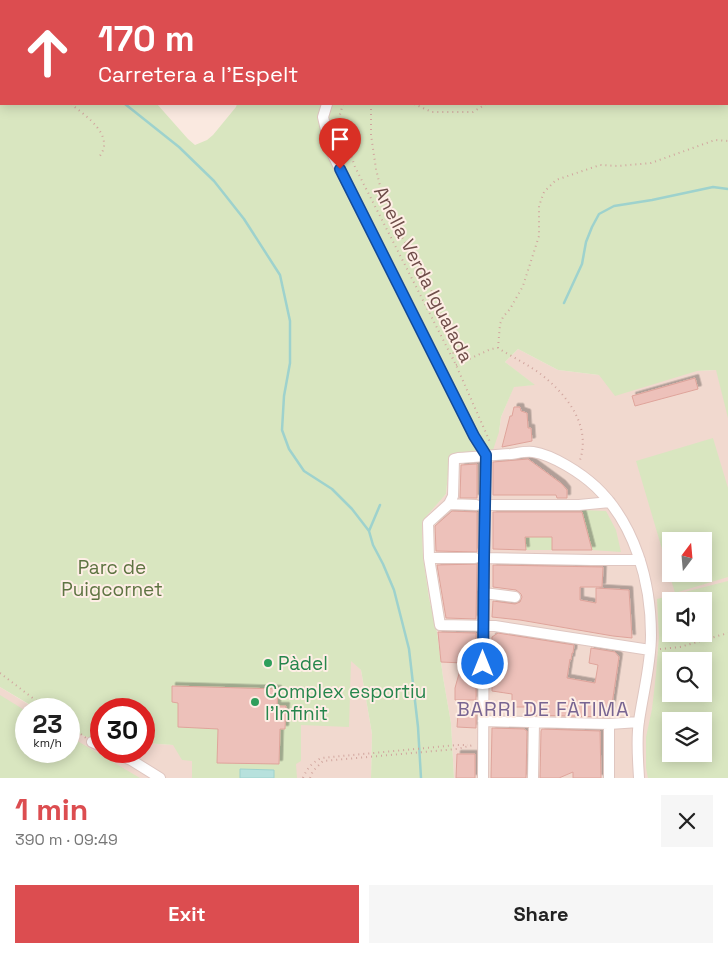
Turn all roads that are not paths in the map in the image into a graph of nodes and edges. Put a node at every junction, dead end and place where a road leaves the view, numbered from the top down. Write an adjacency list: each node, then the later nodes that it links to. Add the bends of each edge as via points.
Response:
1 (327, 105): 2 (street, via 323,116 331,151 474,436)
2 (491, 455): 3 (street, via 533,452 547,457 585,477); 4 (street, via 454,459 453,496); 5 (street)
3 (610, 502): 5 (street); 8 (street, via 629,530)
4 (449, 504): 5 (street); 6 (street, via 428,523)
5 (481, 505): 7 (street)
6 (429, 558): 7 (street); 11 (street, via 440,625)
7 (480, 558): 8 (street); 9 (street)
8 (640, 560): 12 (street, via 648,595)
9 (484, 593): 10 (street); 11 (street)
10 (515, 597)
11 (483, 626): 12 (street); 13 (street)
12 (650, 650): 15 (street)
13 (483, 721): 14 (street); 19 (street, via 478,745)
14 (534, 722): 16 (street); 20 (street)
15 (638, 722): 16 (street); 22 (street)
16 (609, 724): 21 (street)
17 (136, 763): 18 (street)
18 (160, 778)
19 (483, 778)
20 (533, 778)
21 (609, 778)
22 (639, 778)

